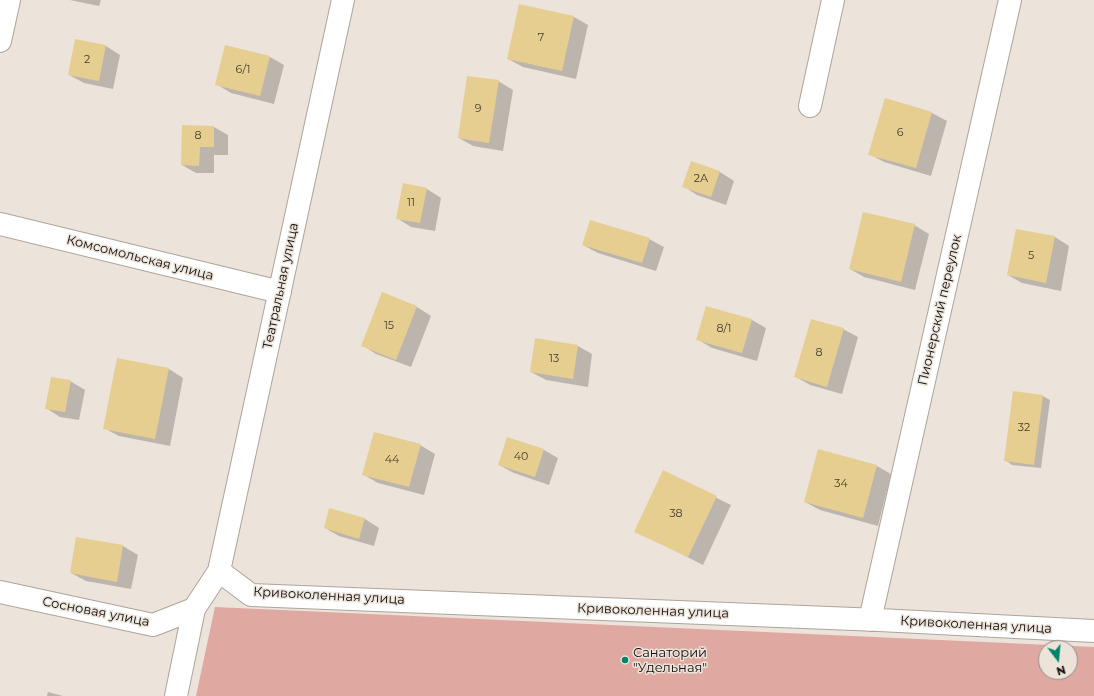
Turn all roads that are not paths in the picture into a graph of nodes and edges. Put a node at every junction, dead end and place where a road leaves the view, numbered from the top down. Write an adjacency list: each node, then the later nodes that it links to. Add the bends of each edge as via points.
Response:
1 (9, 0): 5 (street)
2 (343, 0): 8 (street, Театральная улица)
3 (833, 0): 6 (street)
4 (1010, 0): 12 (street, Пионерский переулок)
5 (0, 41)
6 (810, 106)
7 (0, 224): 8 (street, Комсомольская улица)
8 (280, 292): 9 (street, Театральная улица)
9 (219, 571): 11 (street); 12 (street, Кривоколенная улица, via 251,595)
10 (0, 592): 11 (street, Сосновая улица, via 153,625)
11 (194, 609): 14 (street)
12 (870, 620): 13 (street, Кривоколенная улица)
13 (1094, 631)
14 (176, 696)

